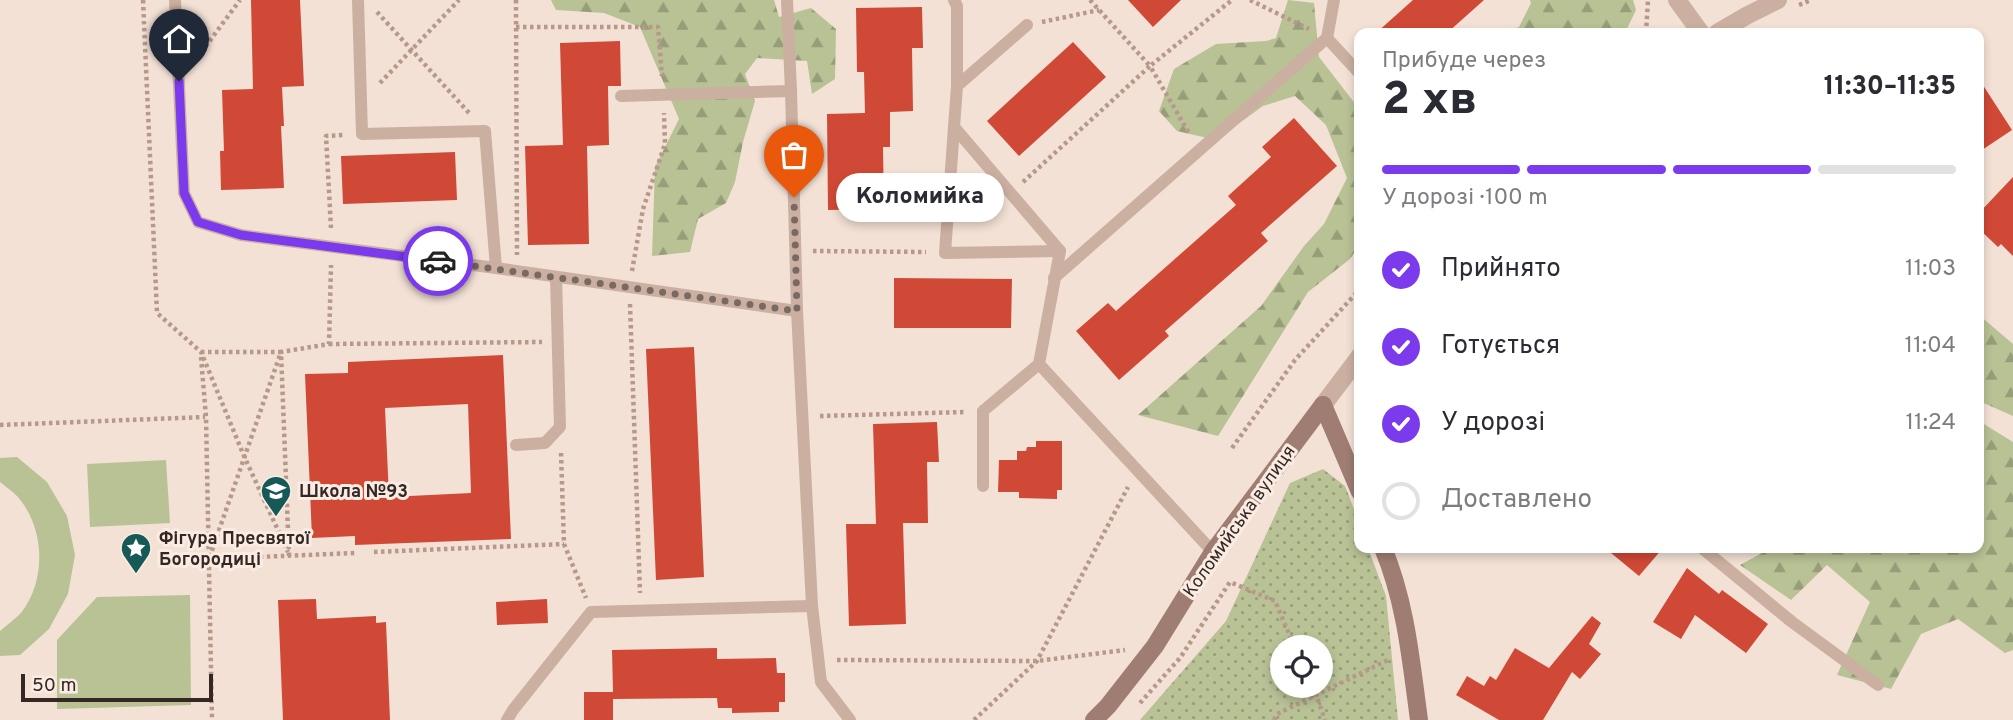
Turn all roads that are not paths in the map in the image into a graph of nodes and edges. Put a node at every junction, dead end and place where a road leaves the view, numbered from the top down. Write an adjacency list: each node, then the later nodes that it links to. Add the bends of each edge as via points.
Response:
1 (175, 0): 18 (lane, via 184,193 198,222 241,235)
2 (358, 0): 18 (lane, via 362,134 485,131)
3 (787, 0): 14 (lane)
4 (954, 0): 13 (lane)
5 (1334, 0): 11 (lane)
6 (1677, 0): 9 (street)
7 (1778, 0): 10 (street)
8 (1027, 24): 13 (lane)
9 (1697, 28)
10 (1726, 28)
11 (1327, 38): 12 (lane); 20 (lane)
12 (1354, 67)
13 (957, 86): 16 (lane)
14 (791, 91): 15 (lane); 21 (lane)
15 (621, 96)
16 (954, 127): 17 (lane); 17 (lane, via 945,253)
17 (1060, 251): 20 (lane)
18 (496, 268): 19 (lane)
19 (556, 277): 21 (lane); 25 (lane, via 560,427 545,443)
20 (1054, 279): 22 (lane)
21 (797, 311): 31 (lane)
22 (1039, 364): 27 (lane, via 983,411); 28 (lane)
23 (1354, 364): 24 (street, Коломийська вулиця)
24 (1323, 405): 26 (main road); 28 (main road, Коломийська вулиця)
25 (516, 445)
26 (1354, 478)
27 (983, 486)
28 (1213, 552): 35 (main road, Коломийська вулиця, via 1155,646)
29 (1385, 553): 36 (main road, via 1398,587)
30 (1708, 553): 32 (lane)
31 (812, 606): 33 (lane, via 591,611); 34 (lane, via 821,682)
32 (1878, 684)
33 (507, 720)
34 (850, 720)
35 (1094, 720)
36 (1419, 720)

